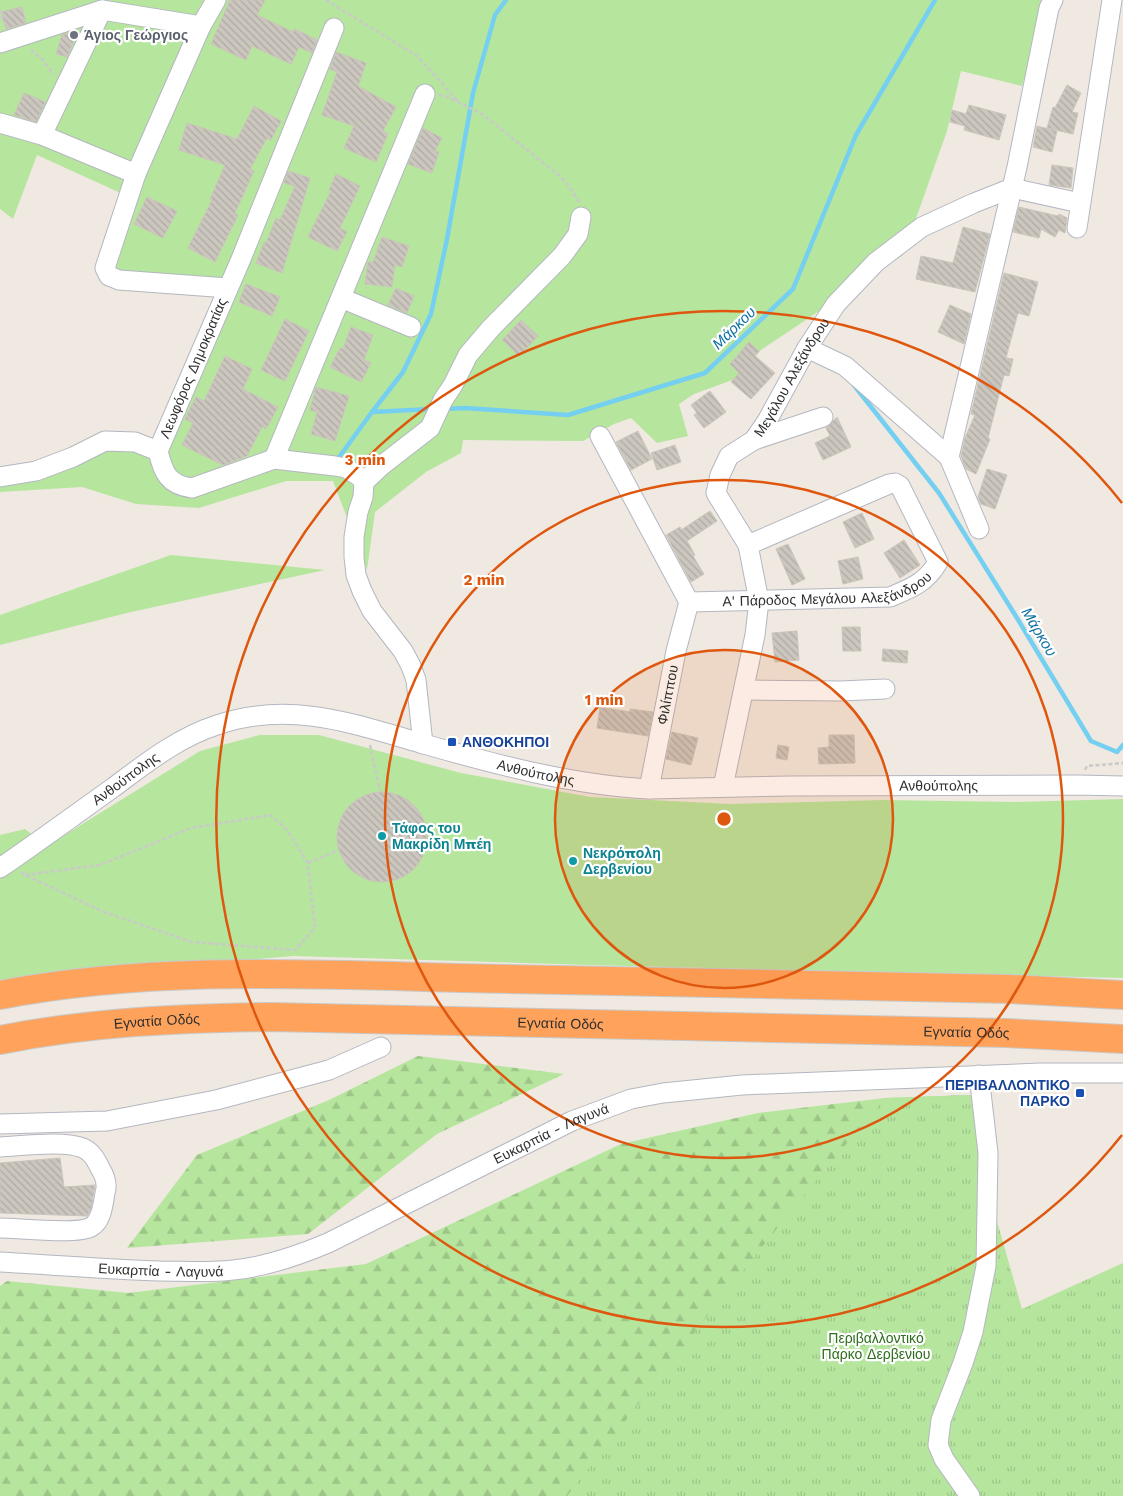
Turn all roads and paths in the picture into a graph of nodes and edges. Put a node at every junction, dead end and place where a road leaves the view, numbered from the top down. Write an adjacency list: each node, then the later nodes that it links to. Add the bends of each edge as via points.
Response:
1 (216, 0): 6 (street)
2 (326, 0): 10 (path, via 417,56)
3 (1053, 0): 14 (street)
4 (1112, 0): 15 (street)
5 (102, 10): 6 (street); 8 (street); 12 (street)
6 (201, 26): 13 (street)
7 (334, 28): 18 (street, Λεωφόρος Δημοκρατίας)
8 (0, 43)
9 (425, 94): 10 (path, via 446,96); 19 (street)
10 (459, 102): 16 (path, via 482,114 561,177 576,197)
11 (0, 123): 12 (street)
12 (42, 134): 13 (street)
13 (136, 174): 18 (street, via 107,260 105,268 110,276 119,280)
14 (1012, 188): 15 (street); 21 (street, Μεγάλου Αλεξάνδρου, via 922,227 899,244 876,262 836,304); 26 (street)
15 (1080, 203): 17 (street)
16 (581, 217): 29 (street, via 578,234 562,256 490,328 468,355 430,428)
17 (1077, 228)
18 (228, 288): 25 (street, Λεωφόρος Δημοκρατίας)
19 (341, 298): 20 (street); 27 (street)
20 (411, 327)
21 (807, 348): 24 (street, Μεγάλου Αλεξάνδρου); 26 (street, via 845,366)
22 (823, 417): 24 (street)
23 (600, 436): 33 (street)
24 (754, 440): 31 (street, Μεγάλου Αλεξάνδρου, via 729,456 716,493)
25 (158, 450): 27 (street, Λεωφόρος Δημοκρατίας, via 162,469 172,481 192,488); 28 (street, via 135,442 105,441 36,471)
26 (949, 457): 30 (street)
27 (274, 459): 29 (street, Λεωφόρος Δημοκρατίας, via 346,468)
28 (0, 477)
29 (364, 482): 37 (street, via 354,537 356,575 372,611 411,666 416,680)
30 (979, 529)
31 (748, 545): 32 (street, Μεγάλου Αλεξάνδρου); 32 (street, Α' Πάροδος Μεγάλου Αλεξάνδρου, via 896,483 938,562 920,583 890,597)
32 (759, 601): 33 (street, Α' Πάροδος Μεγάλου Αλεξάνδρου); 35 (street, Μεγάλου Αλεξάνδρου)
33 (689, 602): 40 (street, Φιλίππου, via 676,651)
34 (885, 689): 35 (street, via 833,692)
35 (744, 690): 39 (street, Μεγάλου Αλεξάνδρου)
36 (366, 726): 37 (street, Ανθούπολης); 41 (path); 44 (street, Ανθούπολης, via 294,714 267,714 216,725 156,756)
37 (424, 744): 40 (street, Ανθούπολης, via 550,776)
38 (1123, 786): 39 (street, Ανθούπολης)
39 (723, 787): 40 (street, Ανθούπολης)
40 (650, 789)
41 (380, 792)
42 (339, 850): 43 (path)
43 (308, 862): 45 (path, via 287,830 271,815 191,828 100,865); 45 (path, via 315,928 295,950 192,942 104,912)
44 (3, 866): 45 (path)
45 (26, 875)
46 (0, 995): 47 (highway, via 140,977 270,974 1009,989)
47 (1123, 995)
48 (1123, 1039): 49 (highway, Εγνατία Οδός, via 1006,1033 271,1017 145,1020)
49 (0, 1040)
50 (382, 1047): 53 (street, via 329,1070 216,1100 107,1121)
51 (1123, 1073): 52 (street, Ευκαρπία - Λαγυνά)
52 (979, 1074): 56 (street, Ευκαρπία - Λαγυνά, via 742,1085 631,1099 572,1122 328,1243 265,1265 199,1272); 57 (street, via 988,1153 986,1266 963,1363 941,1420 938,1445)
53 (0, 1124)
54 (0, 1147): 55 (street, via 68,1144 84,1149 97,1161 107,1188 98,1221 90,1228 76,1231)
55 (0, 1228)
56 (0, 1262)
57 (970, 1496)

